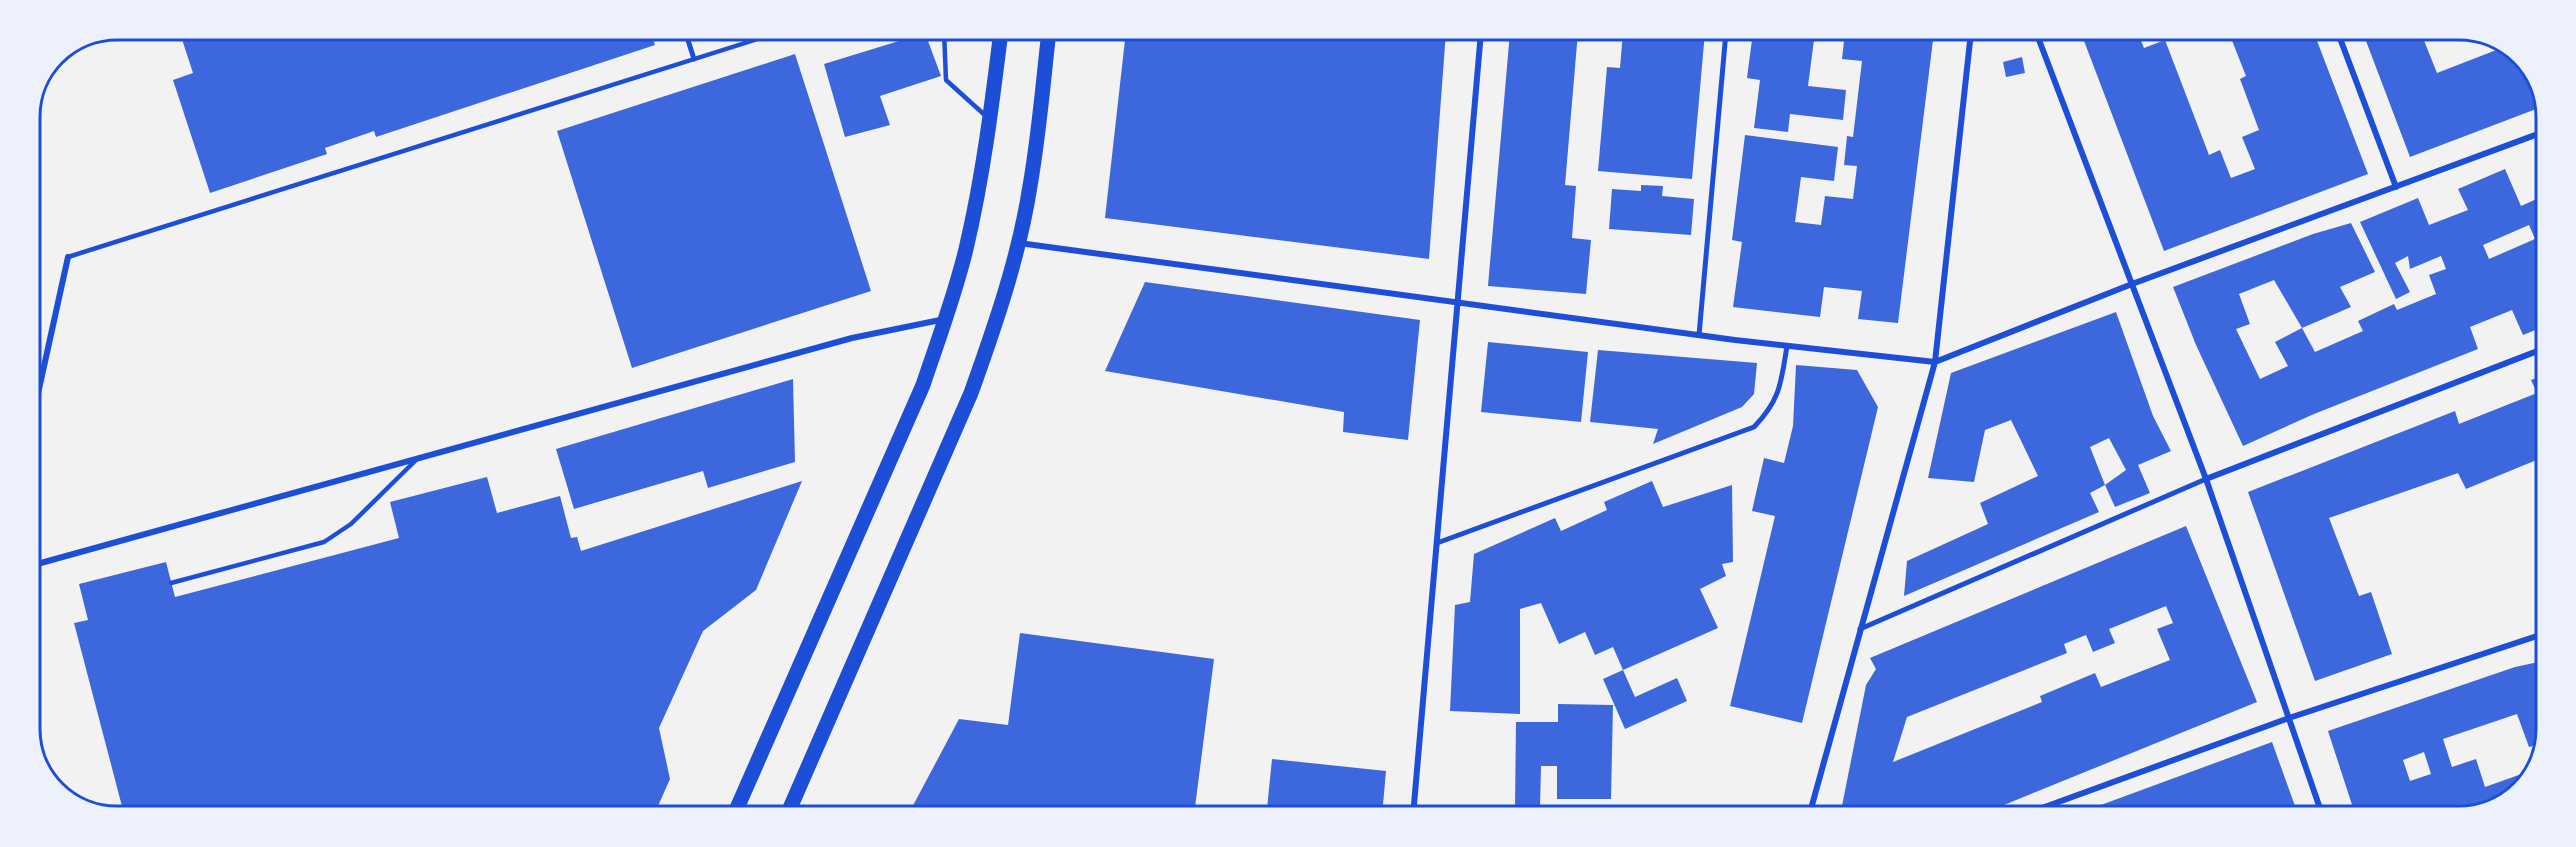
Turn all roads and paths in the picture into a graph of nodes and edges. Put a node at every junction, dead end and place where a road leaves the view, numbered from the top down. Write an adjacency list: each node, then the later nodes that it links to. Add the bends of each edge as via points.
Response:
1 (688, 40): 11 (street)
2 (754, 40): 11 (lane)
3 (944, 40): 12 (lane, via 946,80)
4 (1000, 40): 12 (main road)
5 (1048, 40): 15 (main road, via 1030,186)
6 (1480, 40): 18 (street)
7 (1725, 40): 20 (street)
8 (1970, 40): 23 (street)
9 (2039, 40): 17 (street)
10 (2341, 40): 14 (street)
11 (694, 59): 16 (lane)
12 (990, 120): 19 (main road, via 966,251)
13 (2535, 135): 14 (street)
14 (2396, 187): 17 (street)
15 (1018, 243): 18 (street); 34 (main road, via 971,393)
16 (68, 257): 24 (street)
17 (2132, 284): 23 (street); 26 (street)
18 (1457, 303): 20 (street); 27 (street)
19 (946, 319): 25 (street, via 852,338); 33 (main road, via 922,385)
20 (1699, 335): 21 (street)
21 (1787, 346): 23 (street); 27 (street, via 1771,410 1754,427)
22 (2535, 352): 26 (street)
23 (1935, 362): 30 (street)
24 (40, 383)
25 (417, 458): 28 (street); 29 (lane, via 351,524 324,542)
26 (2206, 479): 30 (street); 32 (street)
27 (1437, 543): 35 (street)
28 (41, 563)
29 (171, 583)
30 (1860, 629): 36 (street)
31 (2536, 636): 32 (street)
32 (2289, 718): 37 (street); 38 (street)
33 (738, 806)
34 (792, 806)
35 (1414, 806)
36 (1812, 806)
37 (2047, 806)
38 (2319, 806)

